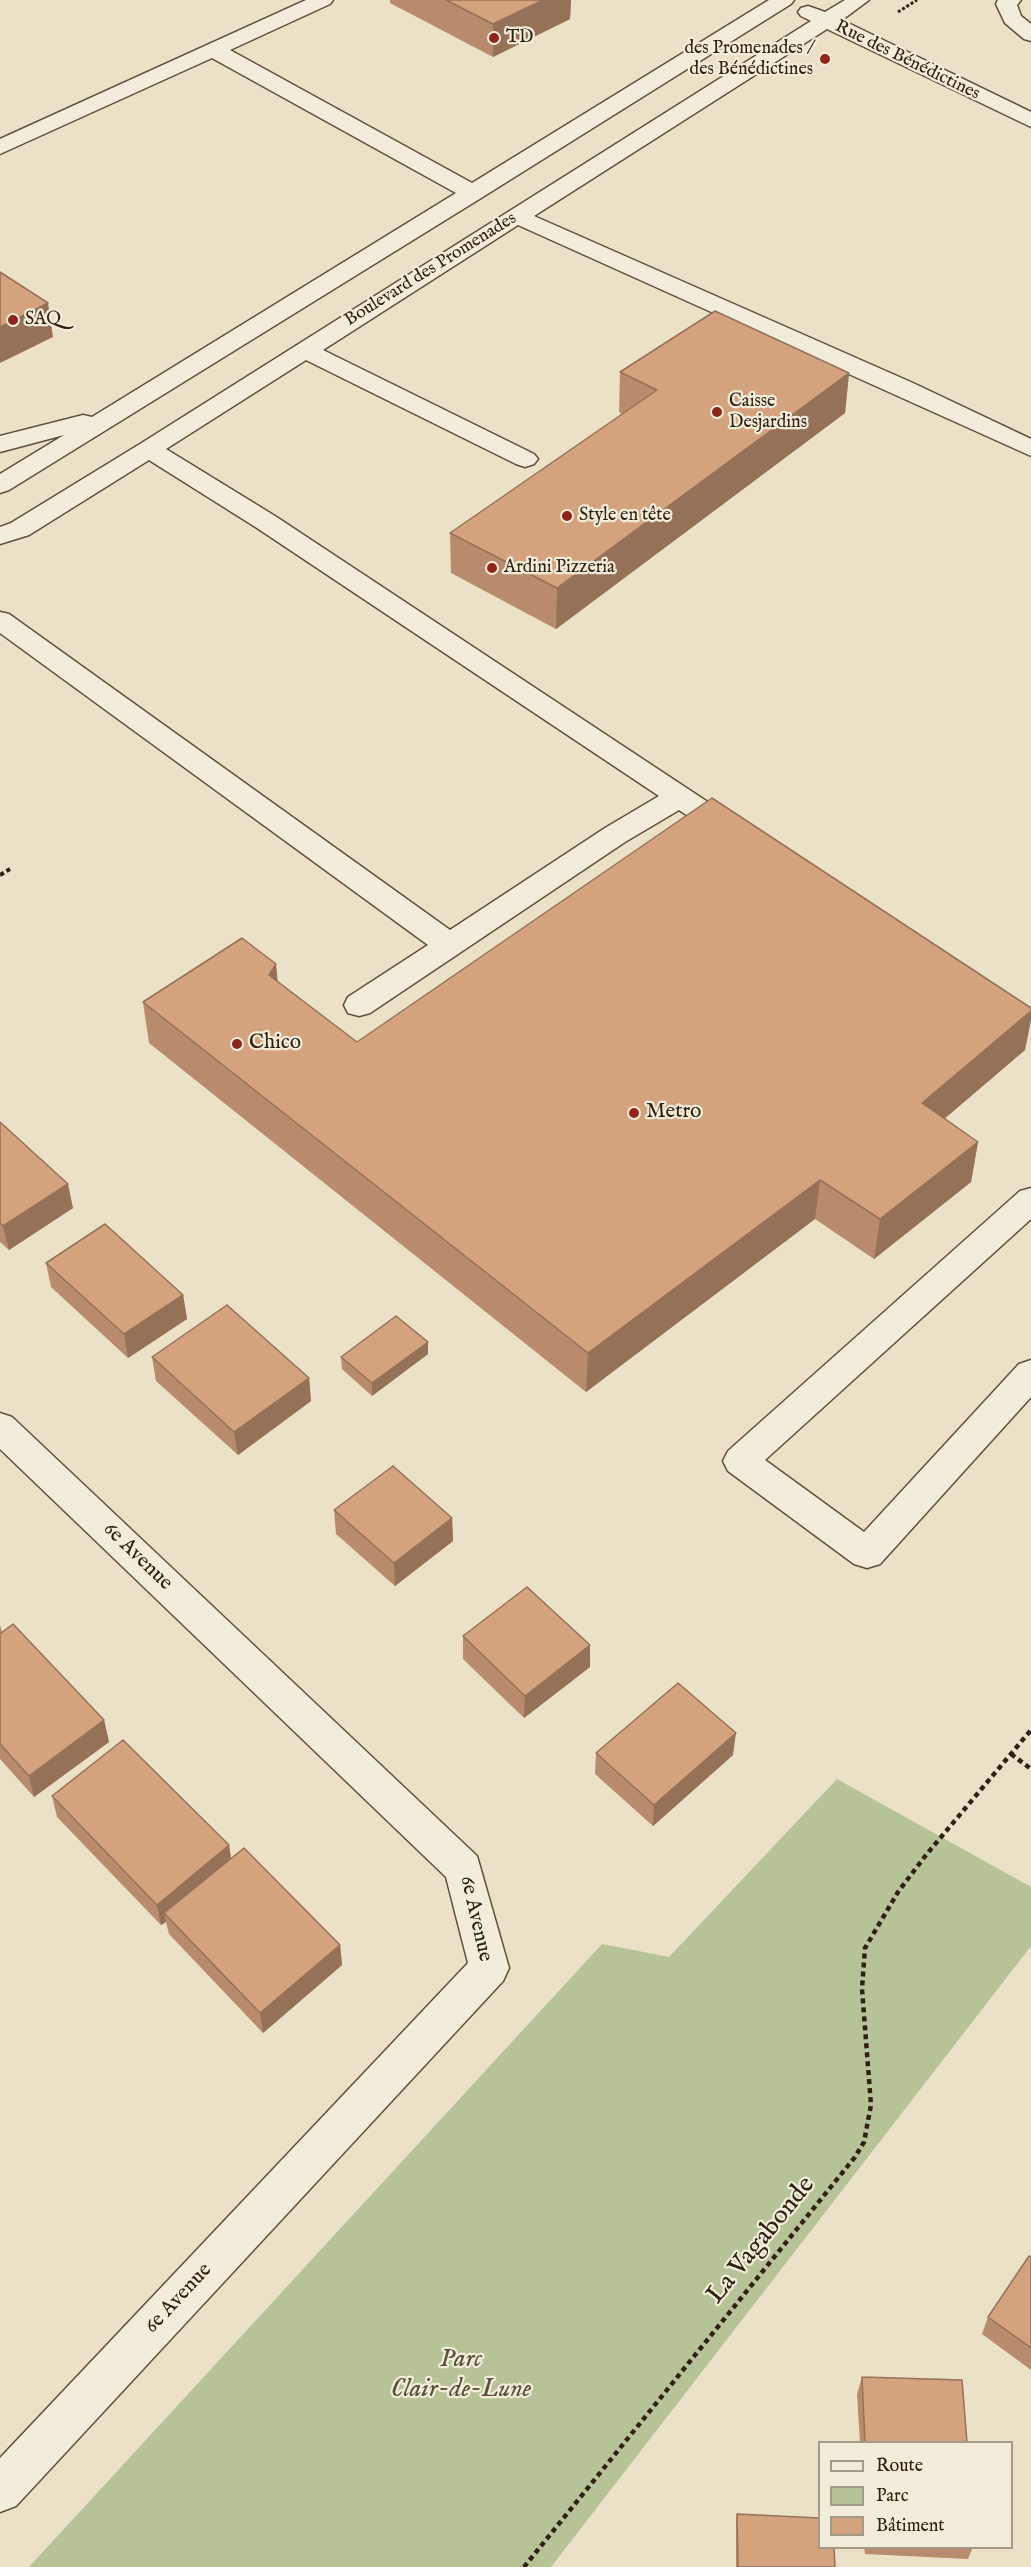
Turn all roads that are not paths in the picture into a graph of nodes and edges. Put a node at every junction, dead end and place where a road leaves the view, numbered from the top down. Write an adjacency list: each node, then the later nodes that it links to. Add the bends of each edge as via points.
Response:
1 (323, 0): 7 (street)
2 (784, 0): 5 (street, Rue des Bénédictines); 10 (street)
3 (859, 0): 5 (street, Boulevard des Promenades)
4 (1011, 0): 6 (street, via 1006,4 1012,19)
5 (825, 21): 8 (street, Rue des Bénédictines); 11 (street, Boulevard des Promenades)
6 (1031, 34)
7 (213, 50): 9 (street); 10 (street)
8 (1031, 120)
9 (0, 147)
10 (473, 193): 13 (street)
11 (516, 216): 12 (street, Boulevard des Promenades); 15 (street)
12 (305, 350): 16 (street, Boulevard des Promenades); 17 (street)
13 (116, 413): 14 (street); 18 (street)
14 (0, 444)
15 (1031, 448)
16 (149, 449): 19 (street, Boulevard des Promenades, via 20,529); 21 (street, via 256,515)
17 (525, 459)
18 (0, 485)
19 (0, 536)
20 (0, 620): 23 (street)
21 (679, 797): 22 (street); 23 (street)
22 (755, 846)
23 (449, 945): 24 (street)
24 (359, 1005)
25 (1031, 1200): 26 (street, via 740,1461 867,1553)
26 (1031, 1374)
27 (0, 1426): 28 (street, 6e Avenue, via 464,1868 489,1968)
28 (0, 2490)

